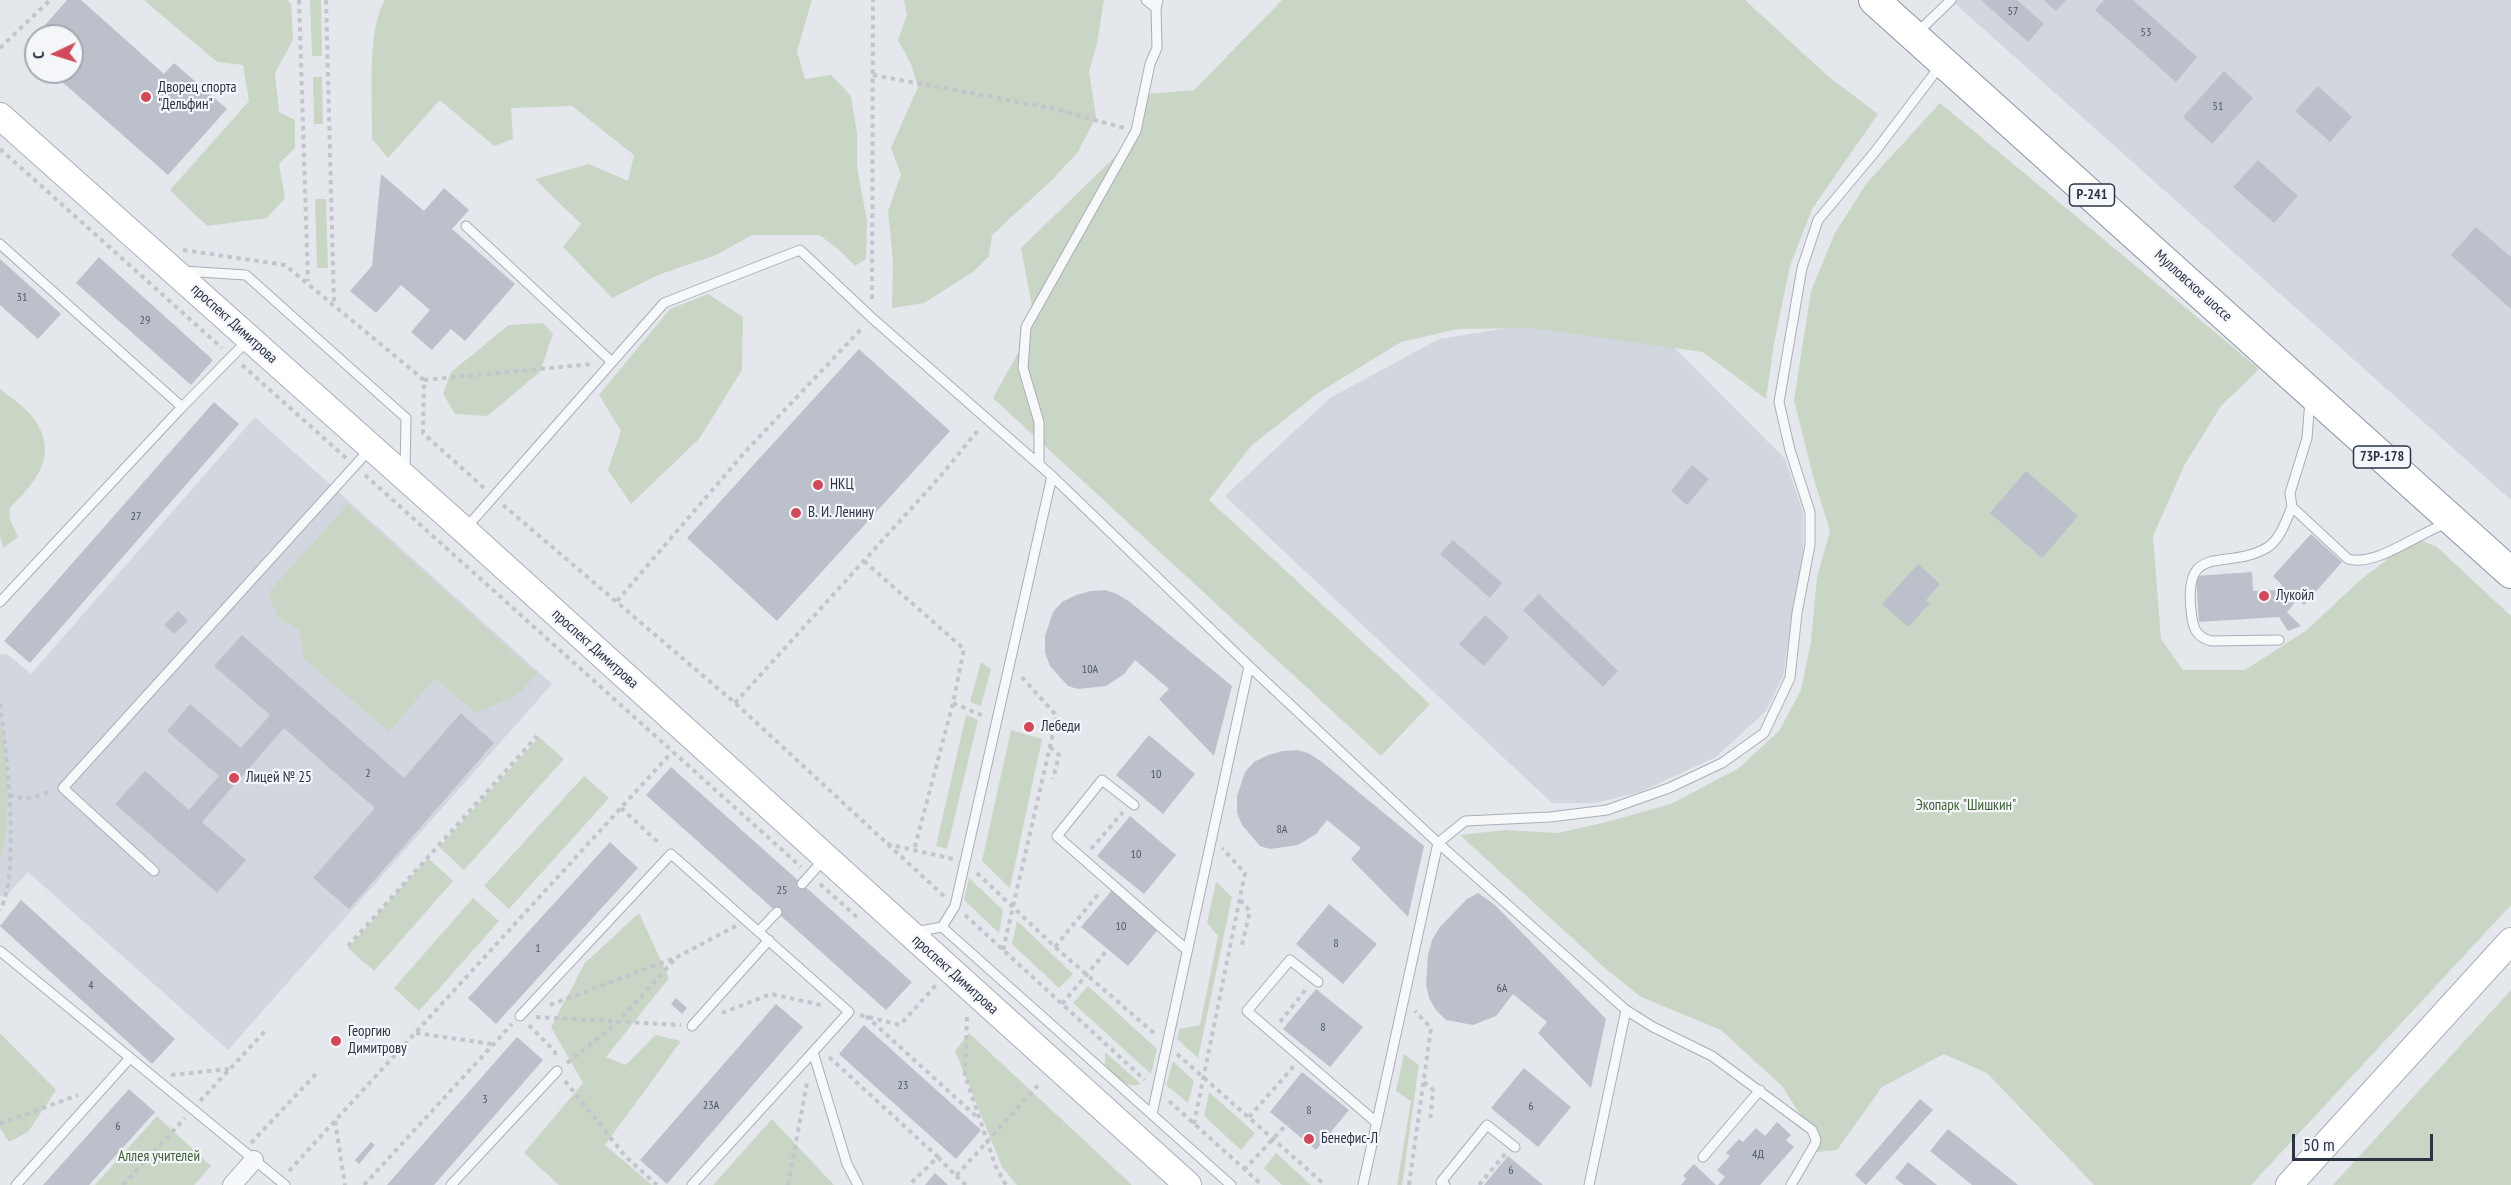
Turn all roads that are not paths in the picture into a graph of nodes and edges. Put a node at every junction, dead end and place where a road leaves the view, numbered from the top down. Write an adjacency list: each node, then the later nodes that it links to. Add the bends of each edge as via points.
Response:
1 (1146, 0): 4 (lane)
2 (1874, 0): 5 (highway, Мулловское шоссе / Р-241)
3 (1951, 0): 5 (lane)
4 (1157, 4): 16 (lane, via 1157,48 1136,131 1026,327 1023,368 1039,422)
5 (1914, 36): 6 (highway, Мулловское шоссе / Р-241)
6 (1943, 62): 13 (highway, Мулловское шоссе / Р-241); 27 (lane, via 1875,153 1818,220 1802,268 1779,402 1810,512 1810,545 1790,678 1764,733 1722,763 1669,788 1606,810 1465,821)
7 (0, 116): 10 (main road, проспект Димитрова)
8 (466, 226): 12 (lane)
9 (0, 244): 14 (lane)
10 (173, 260): 11 (main road, проспект Димитрова); 18 (lane, via 246,276 406,418)
11 (250, 339): 14 (lane); 15 (main road, проспект Димитрова)
12 (612, 363): 16 (lane, via 664,303 800,250); 21 (lane)
13 (2310, 392): 19 (lane, via 2307,438 2290,493); 20 (highway, Мулловское шоссе / 73Р-178)
14 (182, 407): 23 (lane)
15 (372, 447): 18 (main road, проспект Димитрова); 29 (lane, via 63,788)
16 (1038, 464): 17 (lane)
17 (1052, 476): 25 (lane); 32 (lane, via 955,906)
18 (405, 477): 21 (main road, проспект Димитрова)
19 (2292, 507): 20 (lane, via 2348,559 2357,561 2374,558 2422,532); 24 (lane, via 2270,546 2200,566 2194,573 2190,593 2195,631 2202,638)
20 (2453, 521): 22 (highway, Мулловское шоссе / 73Р-178)
21 (464, 530): 28 (main road, проспект Димитрова)
22 (2511, 573)
23 (0, 602)
24 (2279, 640)
25 (1249, 666): 27 (lane); 37 (lane)
26 (1132, 804): 37 (lane, via 1102,780 1057,836)
27 (1438, 843): 40 (lane); 48 (lane)
28 (825, 858): 30 (lane); 34 (main road, проспект Димитрова)
29 (154, 871)
30 (802, 884)
31 (777, 912): 33 (lane)
32 (942, 927): 34 (lane); 47 (lane)
33 (759, 931): 35 (lane); 41 (lane, via 671,854)
34 (909, 933): 58 (main road, проспект Димитрова)
35 (769, 940): 42 (lane); 43 (lane, via 849,1012)
36 (2511, 941): 64 (main road)
37 (1187, 950): 47 (lane)
38 (0, 951): 44 (lane)
39 (1317, 980): 48 (lane, via 1290,960 1247,1011)
40 (1626, 1010): 46 (lane, via 1712,1056); 62 (lane)
41 (520, 1016)
42 (692, 1026)
43 (815, 1049): 56 (lane); 57 (lane, via 847,1164)
44 (130, 1058): 50 (lane); 53 (lane)
45 (557, 1071): 55 (lane)
46 (1760, 1090): 51 (lane); 63 (lane, via 1815,1135 1812,1153)
47 (1152, 1114): 59 (lane)
48 (1377, 1124): 60 (lane)
49 (1514, 1146): 61 (lane, via 1487,1125 1441,1182)
50 (249, 1156): 52 (lane); 54 (street)
51 (1702, 1157)
52 (282, 1183)
53 (16, 1185)
54 (232, 1185)
55 (452, 1185)
56 (692, 1185)
57 (858, 1185)
58 (1188, 1185)
59 (1231, 1185)
60 (1363, 1185)
61 (1445, 1185)
62 (1589, 1185)
63 (1791, 1185)
64 (2289, 1185)

